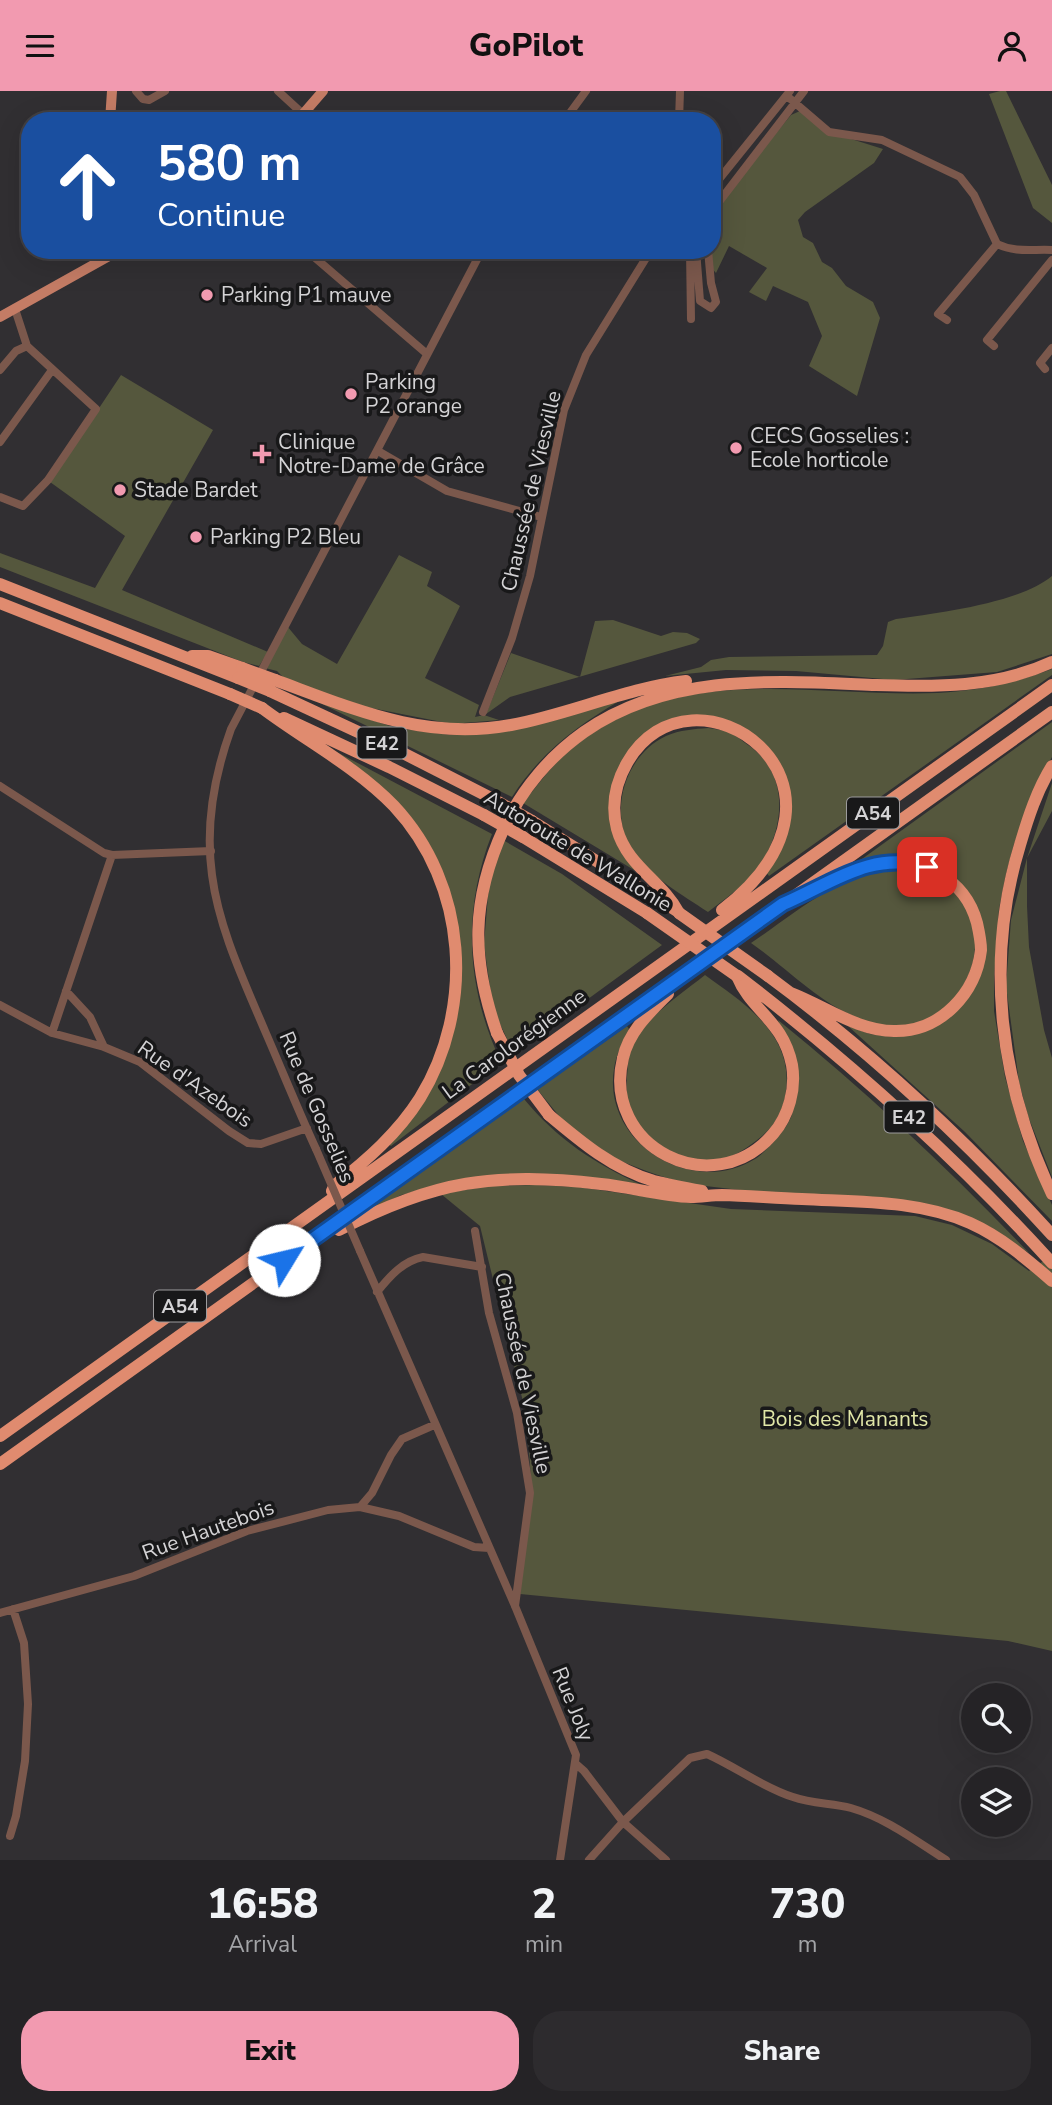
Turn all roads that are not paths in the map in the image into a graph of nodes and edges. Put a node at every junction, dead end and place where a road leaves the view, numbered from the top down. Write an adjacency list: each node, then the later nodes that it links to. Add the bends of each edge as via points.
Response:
1 (112, 91): 11 (main road)
2 (136, 91): 3 (street, via 149,100)
3 (165, 91)
4 (278, 91): 12 (street)
5 (323, 91): 13 (main road)
6 (586, 91): 14 (street)
7 (680, 91): 15 (street)
8 (804, 91): 10 (street)
9 (788, 93): 10 (street); 16 (street)
10 (794, 103): 17 (street); 18 (street, via 829,132 882,140 960,177 974,195)
11 (111, 112)
12 (295, 112)
13 (305, 112)
14 (571, 112)
15 (679, 112)
16 (721, 177)
17 (721, 199)
18 (997, 244): 19 (street, via 1016,250); 31 (street, via 938,314)
19 (1052, 250)
20 (97, 259): 28 (main road)
21 (316, 259): 35 (street)
22 (477, 259): 35 (street, Rue de Gosselies)
23 (645, 259): 42 (street, Chaussée de Viesville, via 586,355 564,410)
24 (691, 259): 30 (street)
25 (697, 259): 26 (street, via 700,301 711,308 716,302)
26 (709, 259)
27 (1052, 260): 33 (street, via 987,340)
28 (15, 309): 29 (main road); 32 (street)
29 (0, 317)
30 (691, 319)
31 (947, 320)
32 (27, 346): 37 (street, via 16,351); 38 (street)
33 (994, 346)
34 (1052, 348): 36 (street, via 1040,363)
35 (427, 354): 40 (street, Rue de Gosselies)
36 (1045, 369)
37 (0, 370)
38 (52, 370): 39 (street); 41 (street, via 96,409 48,480 23,506)
39 (0, 442)
40 (377, 451): 42 (street, via 447,491); 54 (street, Rue de Gosselies, via 232,729 213,788)
41 (0, 497)
42 (541, 517): 50 (street, Chaussée de Viesville, via 512,638)
43 (0, 584): 47 (highway, bridge, via 188,657 208,656)
44 (0, 603): 49 (highway, Autoroute de Wallonie / E42, bridge)
45 (1052, 662): 46 (highway, via 982,683 940,687)
46 (724, 683): 47 (highway, via 708,678 681,681 511,725 471,730 403,725); 68 (highway, bridge, via 682,689 627,707 601,720 559,753 513,809 493,852 480,909 480,975 497,1033 519,1075 549,1115 619,1167 653,1181)
47 (272, 685): 56 (highway, Autoroute de Wallonie / E42, bridge, via 493,799)
48 (1052, 685): 58 (highway, La Carolorégienne / A54)
49 (262, 708): 60 (highway, Autoroute de Wallonie / E42, bridge, via 523,837 647,913 737,976); 69 (highway, via 355,771 395,808 427,853 449,904 454,930 454,1009 435,1068 404,1120 335,1185)
50 (483, 712)
51 (1052, 712): 57 (highway, La Carolorégienne / A54)
52 (1052, 766): 67 (highway, via 1029,813 1015,862 1000,957 1005,1052 1014,1094)
53 (0, 786): 55 (street)
54 (211, 851): 55 (street); 66 (street, Rue de Gosselies, via 219,909 241,975)
55 (112, 855): 61 (street)
56 (667, 899): 58 (highway, via 624,848 617,829 615,793 621,773 643,743 670,726 712,721 739,729 756,740 781,774 785,816 778,842 761,873); 62 (highway, Autoroute de Wallonie / E42, bridge)
57 (783, 904): 59 (highway, La Carolorégienne / A54); 62 (highway, via 860,867 912,862 942,874 957,887 971,908 980,936 975,975 961,999 931,1024 900,1031 865,1027)
58 (693, 941): 69 (highway, La Carolorégienne / A54)
59 (693, 969): 60 (highway, via 643,1018 623,1056 621,1085 626,1112 642,1137 664,1156 693,1165 725,1165 758,1149 783,1121 793,1082 787,1047); 72 (highway, La Carolorégienne / A54)
60 (748, 990): 73 (highway, E42, via 839,1056 905,1113)
61 (66, 991): 64 (street); 65 (street, Rue d'Azebois, via 90,1017)
62 (791, 993): 71 (highway, Autoroute de Wallonie / E42, via 917,1099)
63 (0, 1005): 64 (street, Rue d'Azebois)
64 (51, 1033): 65 (street, Rue d'Azebois)
65 (104, 1047): 66 (street, Rue d'Azebois, via 139,1062 247,1143 261,1144)
66 (307, 1128): 76 (street, Rue de Gosselies, bridge)
67 (1052, 1194)
68 (719, 1195): 72 (highway, via 690,1197 543,1179 481,1180 416,1195 380,1209); 75 (highway, via 857,1202 940,1213 994,1236)
69 (326, 1202): 78 (highway, La Carolorégienne / A54)
70 (475, 1231): 74 (street, Chaussée de Viesville)
71 (1052, 1235)
72 (284, 1260): 79 (highway, La Carolorégienne / A54)
73 (1052, 1263)
74 (482, 1267): 76 (street, via 415,1259); 82 (street, Chaussée de Viesville, via 489,1313 517,1413 530,1493)
75 (1052, 1281)
76 (377, 1292): 77 (street, Rue de Gosselies)
77 (434, 1425): 80 (street, via 402,1439); 81 (street, Rue de Gosselies)
78 (0, 1436)
79 (0, 1464)
80 (360, 1507): 81 (street, Rue Hautebois, via 398,1516 474,1547); 83 (street, Rue Hautebois, via 328,1510 247,1531 134,1576)
81 (489, 1548): 82 (street, Rue de Gosselies)
82 (515, 1606): 85 (street, Rue Joly)
83 (13, 1609): 84 (street, Rue Hautebois); 87 (street, via 24,1643 28,1704 25,1761)
84 (0, 1612)
85 (576, 1764): 86 (street); 88 (street, Rue Joly)
86 (623, 1822): 89 (street); 90 (street); 91 (street, via 690,1758 707,1754 792,1797 876,1817)
87 (10, 1836)
88 (560, 1860)
89 (589, 1860)
90 (666, 1860)
91 (946, 1860)

